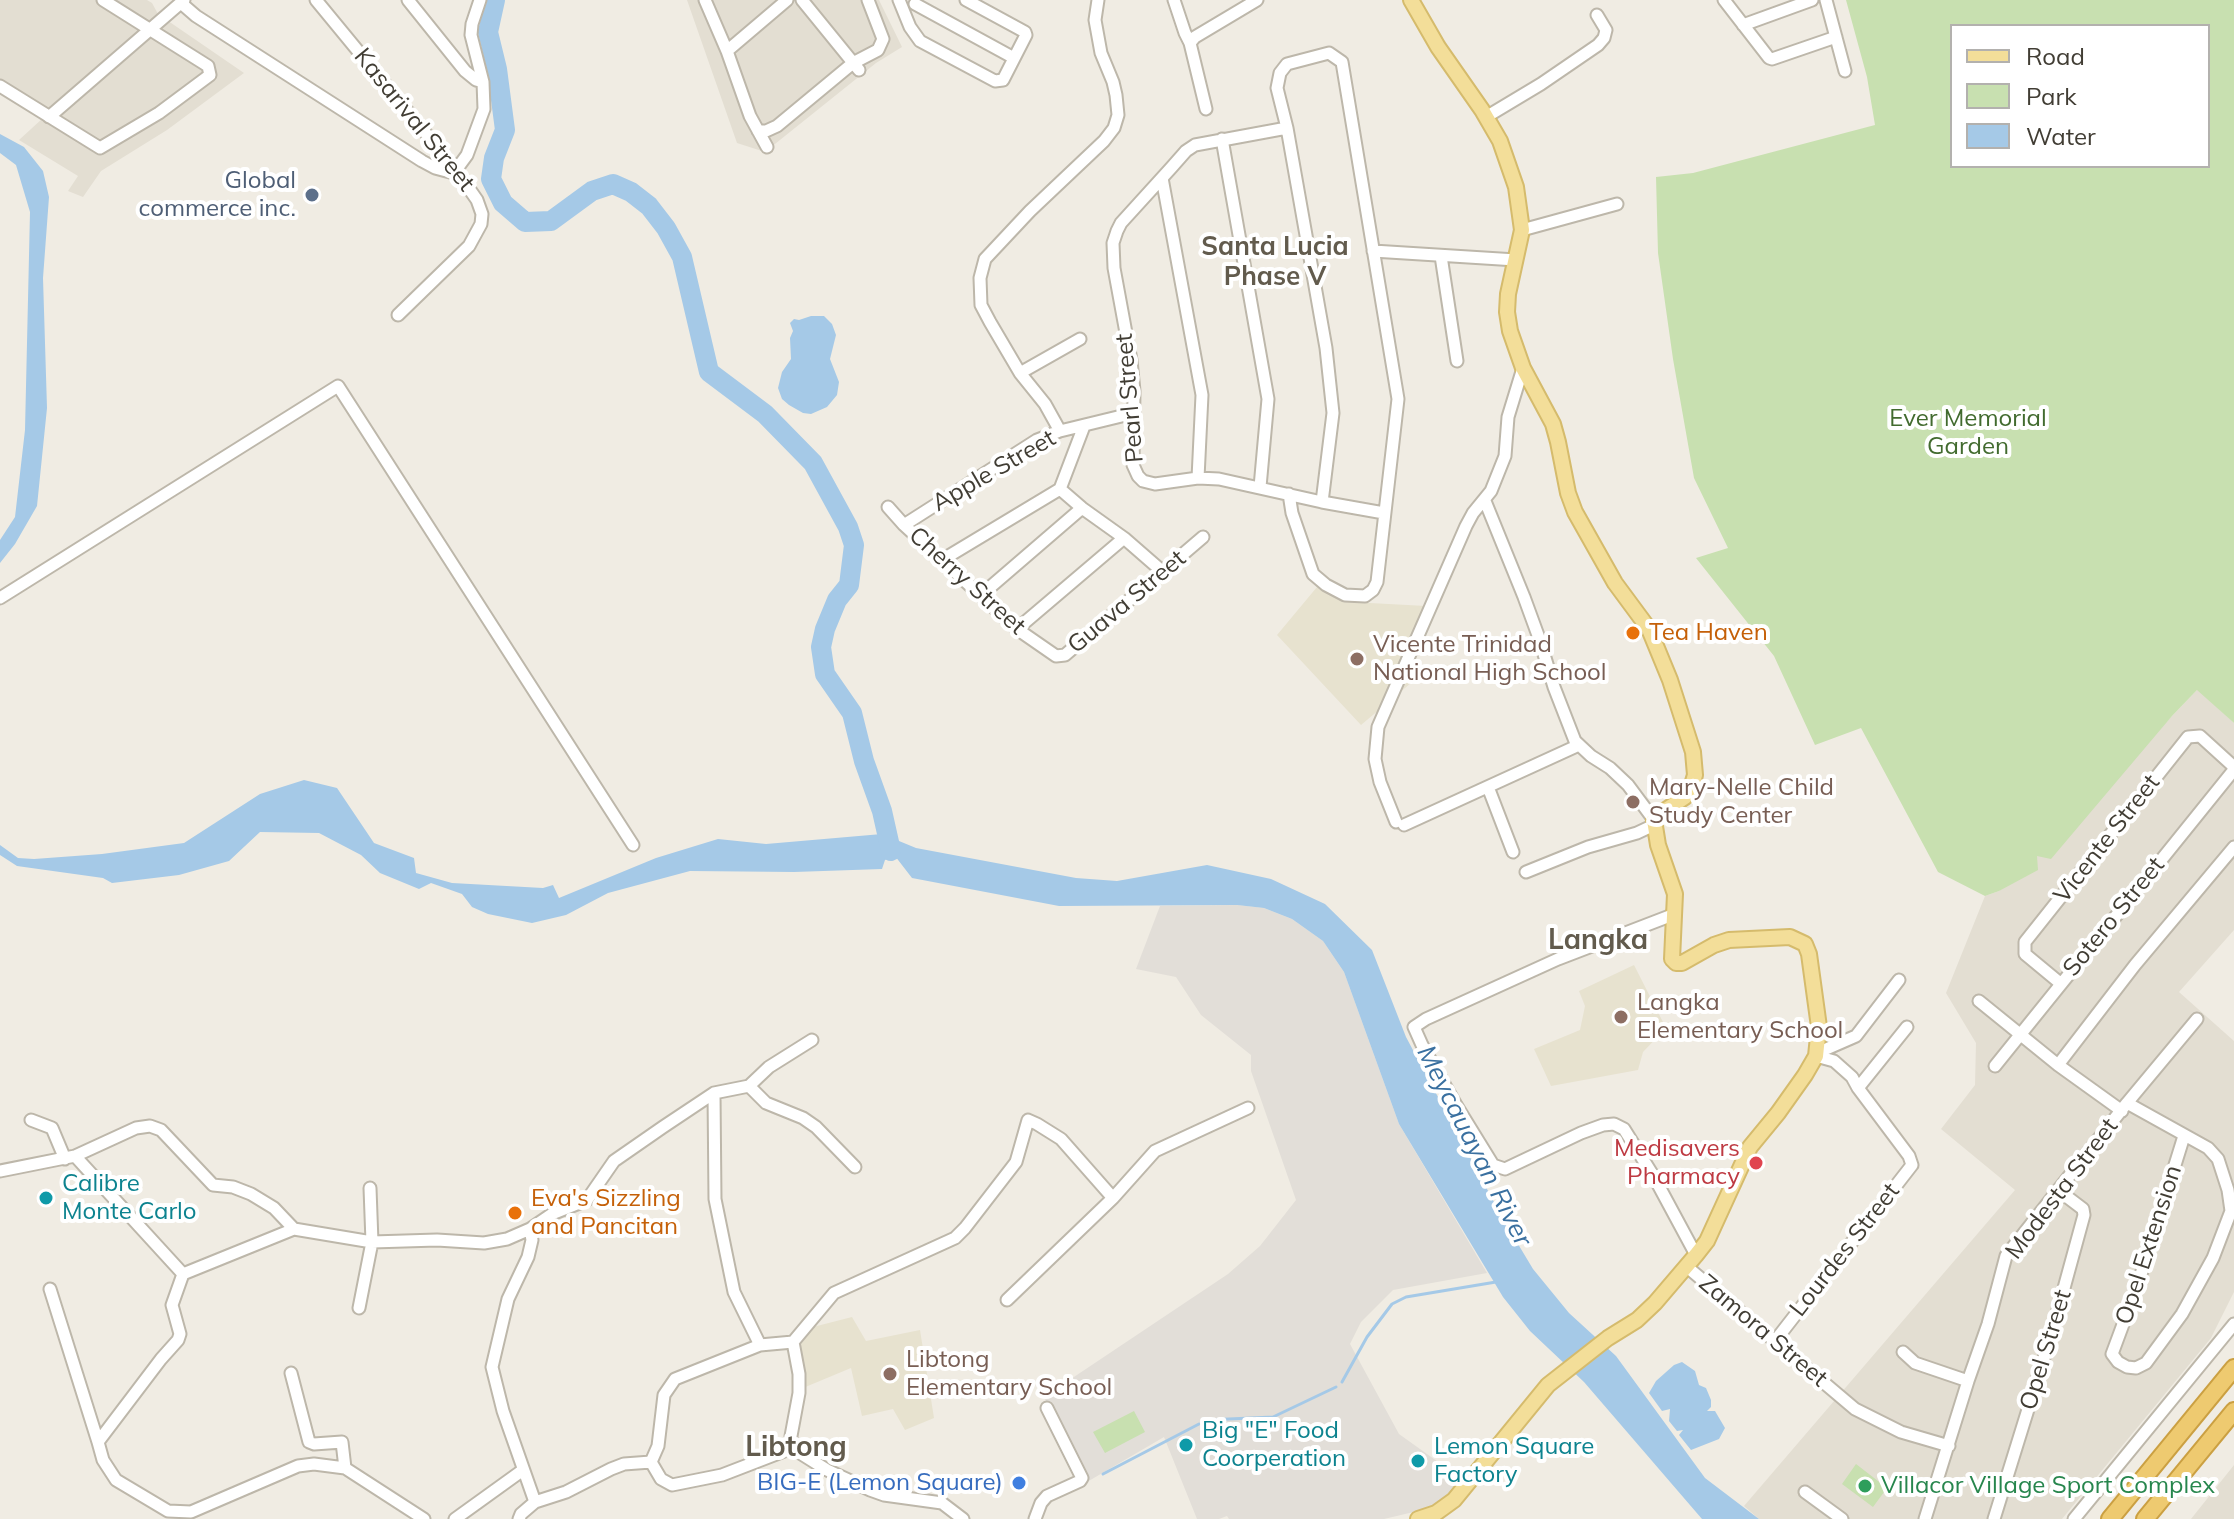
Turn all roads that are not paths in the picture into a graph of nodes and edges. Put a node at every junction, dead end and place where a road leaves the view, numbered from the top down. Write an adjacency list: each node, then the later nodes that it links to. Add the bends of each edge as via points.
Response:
1 (103, 0): 22 (street)
2 (316, 0): 38 (street, Kasarival Street)
3 (408, 0): 29 (street, via 471,77)
4 (480, 0): 29 (street, via 471,35)
5 (705, 0): 25 (street)
6 (787, 0): 25 (street)
7 (802, 0): 27 (street)
8 (868, 0): 27 (street, via 882,45)
9 (966, 0): 26 (street, via 1023,29 1026,35)
10 (1098, 0): 49 (street, via 1095,20 1101,53 1116,95 1114,128 985,259 980,278 981,305)
11 (1174, 0): 24 (street)
12 (1257, 0): 24 (street)
13 (1411, 0): 33 (main road)
14 (1724, 0): 21 (street)
15 (1812, 0): 21 (street)
16 (1826, 0): 23 (street)
17 (182, 1): 22 (street); 38 (street, via 196,16 422,161 443,171)
18 (916, 2): 19 (street); 26 (street)
19 (901, 5): 26 (street, via 920,41 995,81 1003,80)
20 (1597, 15): 33 (street, via 1606,30 1598,45)
21 (1743, 25): 23 (street, via 1772,59)
22 (150, 30): 32 (street); 32 (street, via 208,66 210,75 100,148)
23 (1836, 37): 28 (street)
24 (1190, 43): 31 (street)
25 (727, 51): 35 (street)
26 (1014, 58)
27 (856, 67): 35 (street, via 777,126)
28 (1845, 71)
29 (483, 82): 38 (street, via 484,109)
30 (0, 86): 32 (street)
31 (1206, 109)
32 (49, 117)
33 (1486, 117): 41 (main road, via 1516,187)
34 (1287, 128): 36 (street, Pearl Street); 42 (street, via 1277,88 1280,73 1287,64 1329,53 1337,57 1342,62); 58 (street, via 1333,413)
35 (758, 131): 37 (street)
36 (1222, 139): 39 (street, Pearl Street, via 1195,145); 54 (street, via 1268,399)
37 (767, 147)
38 (456, 170): 45 (street, Kasarival Street, via 477,200 481,224 460,256)
39 (1162, 178): 50 (street, Pearl Street, via 1121,223 1113,243); 53 (street, via 1202,395)
40 (1617, 204): 41 (street)
41 (1522, 230): 44 (main road)
42 (1373, 251): 43 (street); 61 (street, via 1398,399)
43 (1441, 256): 44 (street); 47 (street)
44 (1516, 260): 48 (main road, via 1507,312)
45 (398, 315)
46 (1080, 339): 49 (street)
47 (1457, 361)
48 (1523, 368): 57 (street, via 1508,417 1505,456); 74 (main road, via 1553,424 1575,512 1615,583 1649,629 1693,752 1695,775 1685,797)
49 (1020, 373): 52 (street)
50 (1134, 413): 51 (street, Apple Street); 53 (street, Pearl Street, via 1133,465 1138,476 1155,484)
51 (1084, 426): 52 (street, Apple Street); 55 (street)
52 (1060, 431): 62 (street, Apple Street, via 1012,455)
53 (1198, 478): 54 (street, Pearl Street)
54 (1260, 487): 56 (street, Pearl Street)
55 (1060, 489): 60 (street); 65 (street)
56 (1289, 494): 58 (street, Pearl Street); 61 (street, via 1313,574 1345,595 1365,596 1377,582)
57 (1485, 501): 71 (street); 73 (street, via 1466,526 1378,727 1375,759 1400,824)
58 (1322, 502): 61 (street, Pearl Street)
59 (888, 507): 62 (street, Cherry Street)
60 (1082, 508): 64 (street); 67 (street)
61 (1384, 513)
62 (904, 525): 65 (street, Cherry Street)
63 (1203, 537): 66 (street, Guava Street)
64 (1124, 538): 66 (street); 69 (street)
65 (942, 560): 67 (street, Cherry Street)
66 (1163, 572): 70 (street, Guava Street, via 1065,655)
67 (981, 595): 69 (street, Cherry Street)
68 (0, 598): 75 (street, via 338,386)
69 (1017, 629): 70 (street, Cherry Street)
70 (1048, 652)
71 (1579, 745): 73 (street); 74 (street, via 1628,785)
72 (2234, 768): 81 (street, Sotero Street); 81 (street, Vicente Street, via 2200,736 2188,737 2025,942 2025,954)
73 (1488, 787): 77 (street)
74 (1654, 823): 78 (street); 79 (main road, via 1675,894)
75 (633, 845)
76 (2234, 847): 88 (street)
77 (1513, 852)
78 (1526, 872)
79 (1675, 914): 87 (main road, via 1670,954 1676,963 1729,940 1790,937 1805,944 1819,1027); 106 (street, via 1558,959 1414,1027 1493,1165 1505,1169 1603,1125 1624,1129 1654,1177)
80 (1899, 980): 87 (street, via 1856,1036)
81 (2060, 983): 85 (street, Sotero Street)
82 (1979, 1001): 85 (street)
83 (2197, 1019): 93 (street, Modesta Street)
84 (1907, 1027): 91 (street)
85 (2019, 1034): 88 (street); 89 (street, Sotero Street)
86 (812, 1040): 90 (street)
87 (1816, 1054): 91 (street, Lourdes Street, via 1844,1068); 106 (main road, via 1750,1147 1707,1241)
88 (2058, 1065): 93 (street)
89 (1995, 1066)
90 (749, 1086): 92 (street); 98 (street, via 771,1106 816,1127)
91 (1858, 1088): 112 (street, Lourdes Street, via 1912,1165)
92 (714, 1093): 104 (street, via 614,1161 587,1200); 114 (street, via 715,1199 734,1292)
93 (2124, 1107): 96 (street); 101 (street, Modesta Street)
94 (1248, 1108): 102 (street, via 1155,1151)
95 (31, 1120): 97 (street, via 52,1128)
96 (2184, 1136): 96 (street, Opel Extension, via 2218,1159 2231,1211 2182,1314 2146,1363 2127,1367 2112,1354)
97 (70, 1157): 99 (street); 103 (street, via 150,1126 161,1130 213,1185 251,1194); 107 (street)
98 (855, 1167)
99 (0, 1171)
100 (370, 1188): 105 (street)
101 (2058, 1190): 118 (street, Modesta Street, via 2006,1256); 137 (street, Opel Street, via 2084,1215)
102 (1113, 1198): 109 (street); 113 (street, via 1061,1139 1028,1120 1016,1162 955,1238 834,1293)
103 (294, 1229): 105 (street); 107 (street)
104 (530, 1229): 105 (street, via 484,1243); 126 (street, via 528,1257 508,1299 492,1367)
105 (372, 1242): 110 (street)
106 (1691, 1261): 112 (street, Zamora Street); 134 (main road, via 1637,1320 1548,1385 1454,1500)
107 (183, 1274): 121 (street, via 172,1298 178,1340)
108 (50, 1289): 121 (street)
109 (1007, 1300)
110 (359, 1308)
111 (2234, 1324): 138 (street)
112 (1775, 1341): 122 (street, Zamora Street, via 1855,1409 1901,1432)
113 (793, 1342): 114 (street); 123 (street, via 799,1393)
114 (760, 1345): 124 (street, via 675,1379 664,1395)
115 (1903, 1352): 118 (street, via 1915,1363)
116 (2234, 1368): 139 (highway)
117 (291, 1373): 125 (street, via 309,1442 342,1442)
118 (1968, 1381): 122 (street, Modesta Street)
119 (1047, 1408): 133 (street, via 1082,1478 1047,1496)
120 (2234, 1411): 140 (highway)
121 (98, 1442): 125 (street, via 116,1480 168,1511 191,1512 298,1466)
122 (1949, 1446): 136 (street, Modesta Street)
123 (792, 1448): 124 (street, via 722,1475 672,1485 661,1479); 132 (street, via 870,1490 942,1503)
124 (651, 1462): 128 (street, via 624,1464)
125 (345, 1468): 129 (street)
126 (523, 1470): 128 (street); 130 (street)
127 (1805, 1492): 135 (street)
128 (535, 1502): 131 (street)
129 (424, 1519)
130 (455, 1519)
131 (519, 1519)
132 (963, 1519)
133 (1035, 1519)
134 (1418, 1519)
135 (1842, 1519)
136 (1925, 1519)
137 (1994, 1519)
138 (2074, 1519)
139 (2110, 1519)
140 (2145, 1519)

